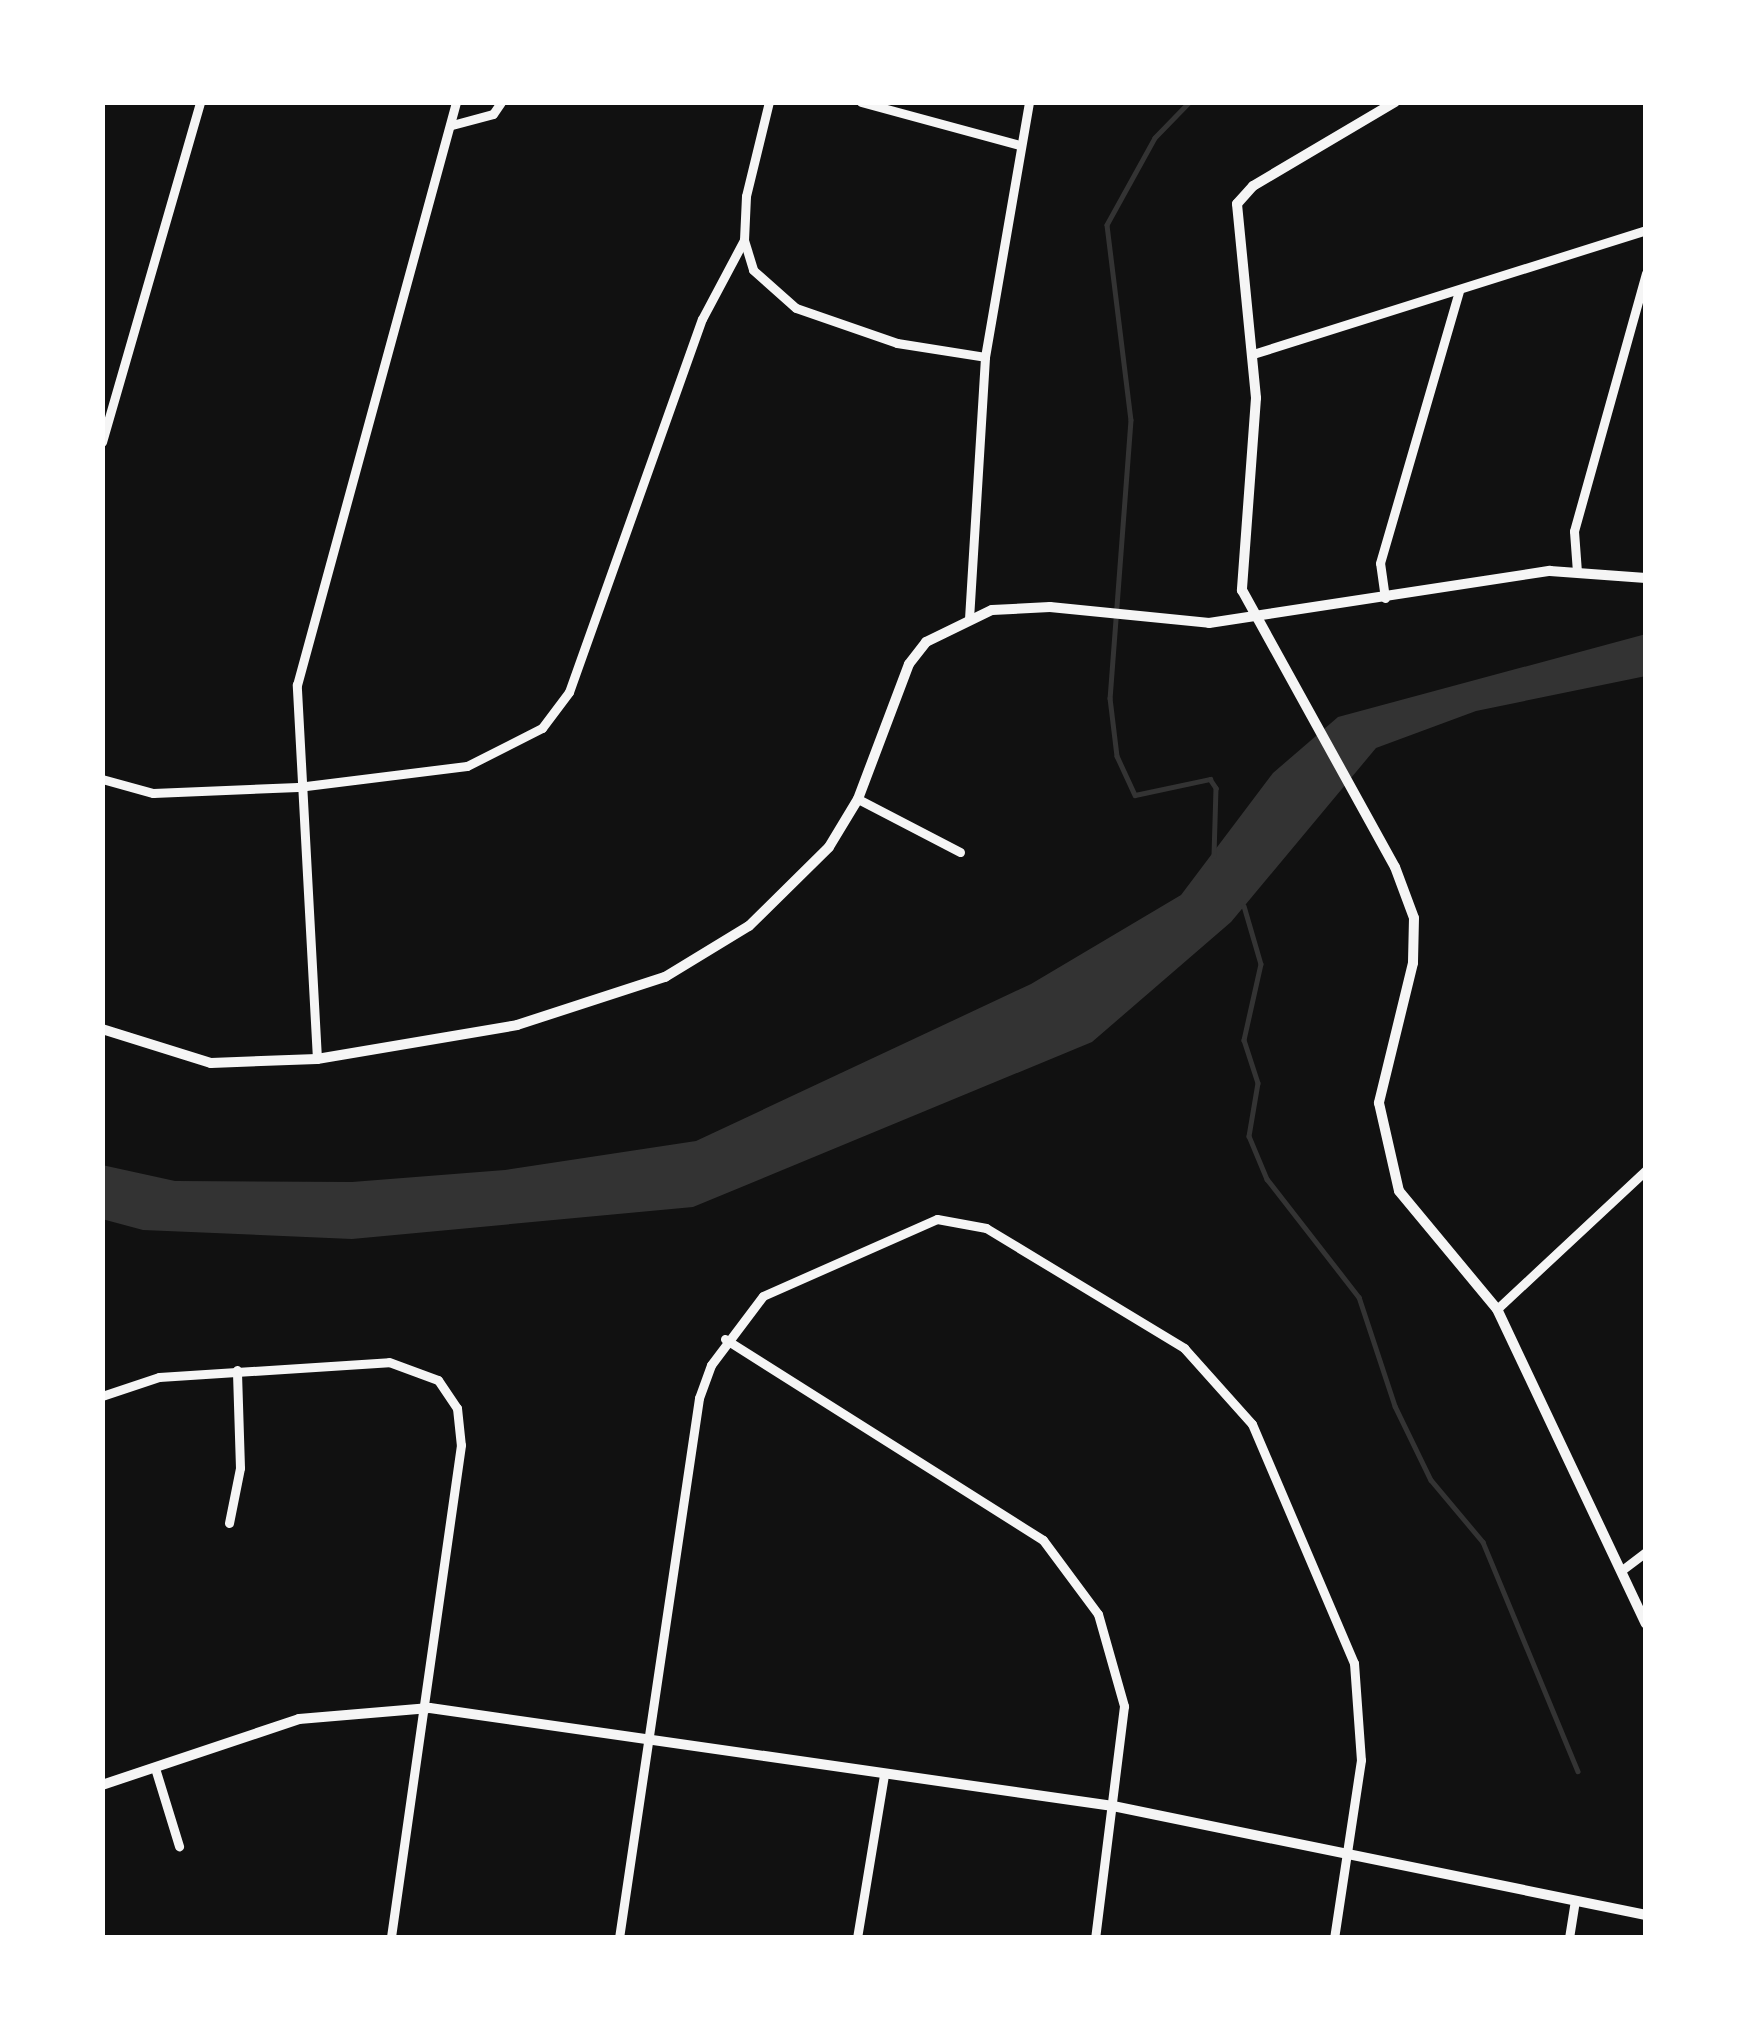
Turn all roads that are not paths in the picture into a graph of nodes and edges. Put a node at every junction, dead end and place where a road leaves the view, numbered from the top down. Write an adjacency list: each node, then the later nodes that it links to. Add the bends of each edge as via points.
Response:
1 (200, 102): 16 (street)
2 (456, 102): 8 (street)
3 (501, 102): 8 (street, via 493,114)
4 (769, 102): 11 (street)
5 (861, 102): 9 (street)
6 (1029, 102): 9 (street)
7 (1394, 102): 14 (street, via 1253,186 1237,204)
8 (452, 125): 23 (street, via 313,616 297,685)
9 (1016, 144): 15 (street)
10 (1646, 230): 13 (street)
11 (744, 240): 15 (street, via 753,269 796,308 879,338); 23 (street, via 702,319 569,692 542,728 467,766)
12 (1646, 273): 17 (street, via 1574,531)
13 (1459, 290): 14 (street); 19 (street, via 1380,563)
14 (1253, 354): 20 (street, via 1254,471 1240,572)
15 (985, 357): 21 (street)
16 (102, 442)
17 (1577, 572): 18 (street); 19 (street)
18 (1646, 578)
19 (1385, 598): 20 (street)
20 (1254, 617): 21 (street, via 1146,619 1016,608); 29 (street, via 1353,790 1414,918 1413,963 1381,1073 1384,1146 1418,1222)
21 (969, 619): 24 (street, via 926,642 909,664)
22 (102, 779): 23 (street, via 153,793)
23 (298, 787): 27 (street)
24 (858, 799): 25 (street); 27 (street, via 793,886 749,926 665,977 517,1025)
25 (960, 852)
26 (102, 1029): 27 (street, via 211,1063)
27 (317, 1059)
28 (1646, 1170): 29 (street)
29 (1497, 1309): 35 (street)
30 (725, 1339): 38 (street, via 699,1398); 42 (street, via 1042,1540 1090,1601 1111,1648 1124,1706); 44 (street, via 763,1296 937,1219 986,1228 1184,1348 1252,1424 1346,1641 1360,1760)
31 (237, 1370): 32 (street, via 159,1377); 33 (street, via 239,1468); 37 (street, via 412,1366 438,1380 457,1408 461,1445)
32 (102, 1396)
33 (229, 1522)
34 (1646, 1552): 35 (street)
35 (1622, 1570): 36 (street)
36 (1646, 1624)
37 (425, 1708): 38 (street); 39 (street, via 299,1719); 47 (street)
38 (648, 1742): 40 (street); 48 (street)
39 (154, 1768): 41 (street); 43 (street)
40 (884, 1775): 42 (street); 49 (street)
41 (102, 1785)
42 (1113, 1806): 44 (street); 50 (street)
43 (178, 1846)
44 (1346, 1853): 45 (street); 51 (street)
45 (1575, 1900): 46 (street); 52 (street)
46 (1646, 1915)
47 (391, 1938)
48 (619, 1938)
49 (857, 1938)
50 (1095, 1938)
51 (1334, 1938)
52 (1569, 1938)

